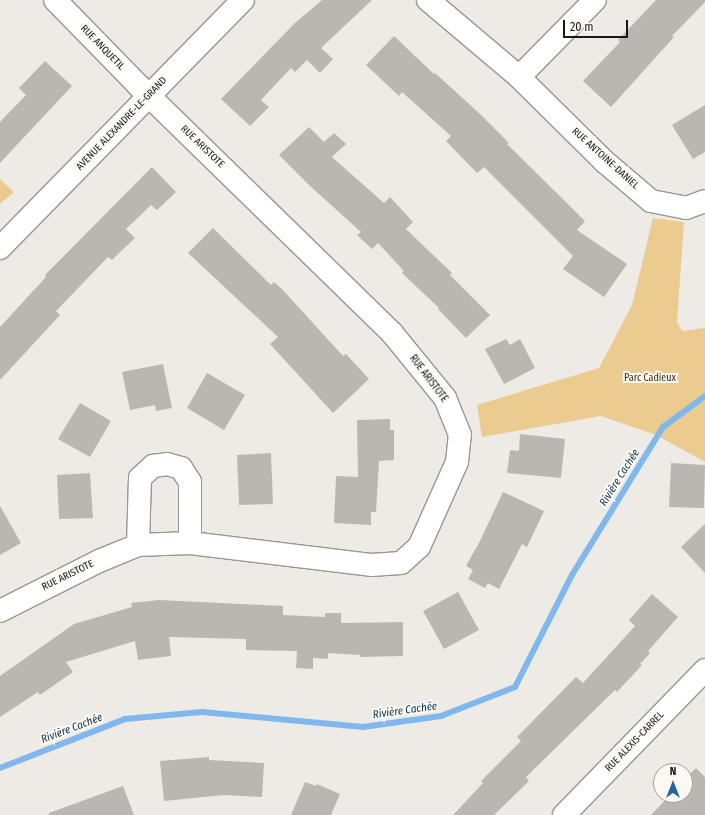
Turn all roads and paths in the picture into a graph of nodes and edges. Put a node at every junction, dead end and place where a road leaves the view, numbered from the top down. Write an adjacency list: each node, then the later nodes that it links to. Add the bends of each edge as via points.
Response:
1 (55, 0): 6 (street, RUE ANQUETIL)
2 (243, 0): 6 (street, AVENUE ALEXANDRE-LE-GRAND)
3 (428, 0): 5 (street, RUE ANTOINE-DANIEL)
4 (595, 0): 5 (street)
5 (519, 77): 7 (street, RUE ANTOINE-DANIEL, via 606,162 651,201 686,208)
6 (149, 96): 8 (street, AVENUE ALEXANDRE-LE-GRAND); 9 (street, RUE ARISTOTE, via 392,333 445,398 460,435 457,462 418,547 401,563 371,565)
7 (705, 201)
8 (0, 248)
9 (190, 543): 10 (street, RUE ARISTOTE); 10 (street, via 190,482 181,468 167,464 153,466 140,478)
10 (138, 546): 11 (street, RUE ARISTOTE, via 99,561)
11 (0, 611)
12 (705, 670): 13 (street, RUE ALEXIS-CARREL)
13 (564, 815)

